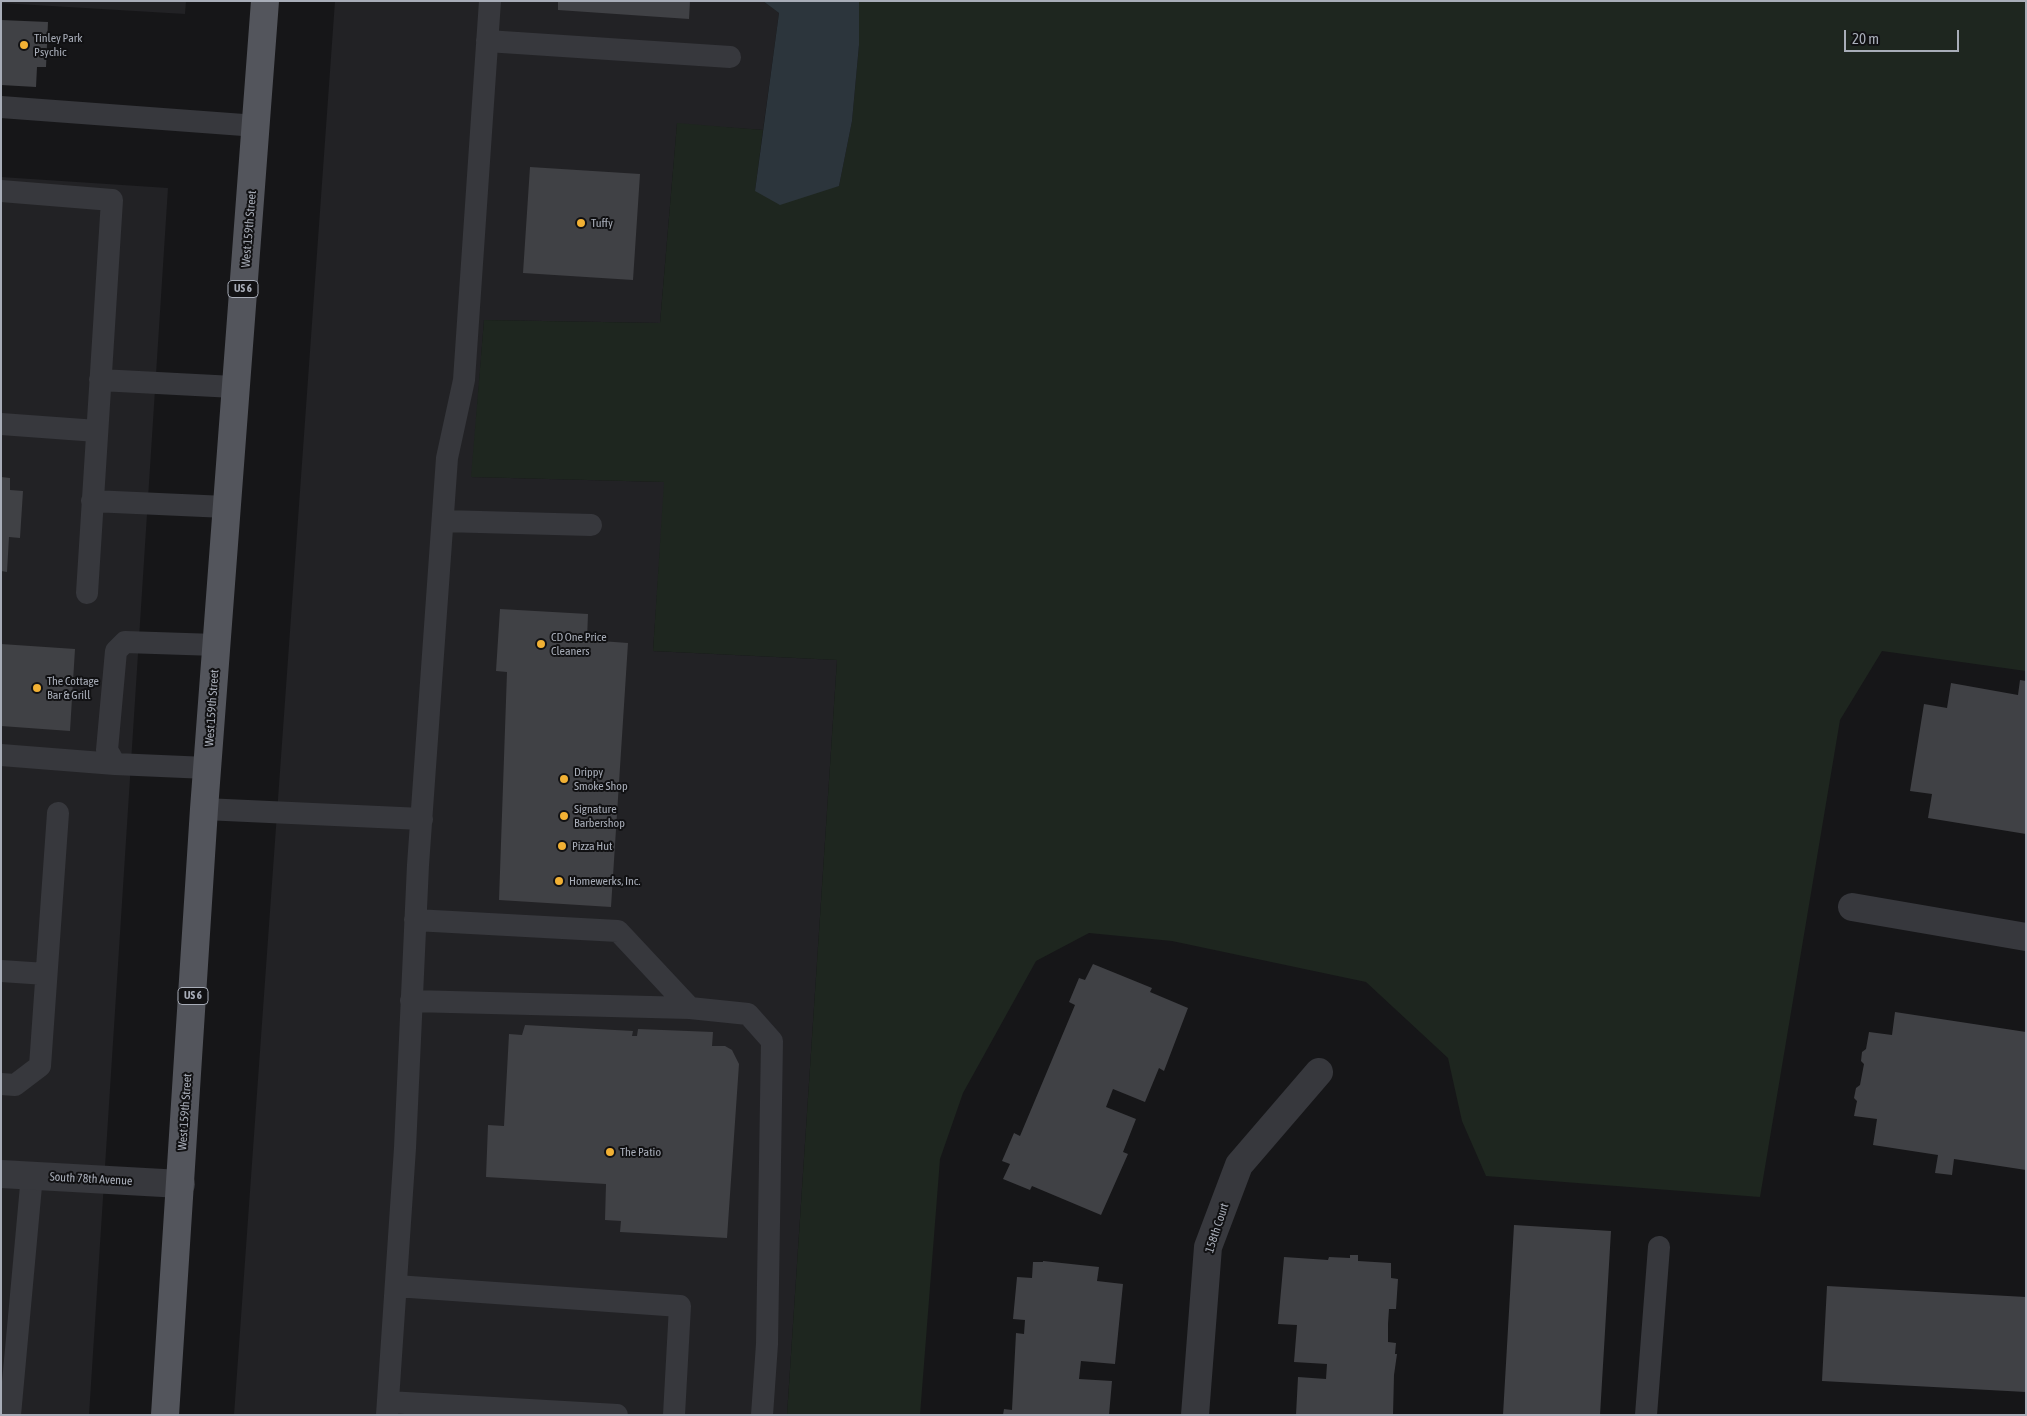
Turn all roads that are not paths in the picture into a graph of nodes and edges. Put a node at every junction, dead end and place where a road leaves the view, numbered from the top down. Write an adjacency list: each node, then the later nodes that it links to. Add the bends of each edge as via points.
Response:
1 (265, 1): 6 (main road, West 159th Street / US 6)
2 (490, 1): 3 (lane)
3 (487, 41): 4 (lane); 14 (lane, via 464,380 447,458)
4 (730, 57)
5 (1, 107): 6 (lane)
6 (256, 126): 9 (main road, West 159th Street / US 6)
7 (1, 191): 8 (lane, via 112,200)
8 (100, 380): 9 (lane); 11 (lane)
9 (234, 387): 13 (main road, West 159th Street / US 6)
10 (1, 424): 11 (lane)
11 (97, 431): 12 (lane)
12 (92, 501): 13 (lane); 16 (lane)
13 (226, 506): 17 (main road, West 159th Street / US 6)
14 (442, 521): 15 (lane); 23 (lane)
15 (591, 526)
16 (87, 594)
17 (216, 645): 19 (lane, via 126,642 116,651 107,750); 20 (main road, West 159th Street / US 6)
18 (1, 755): 19 (lane)
19 (115, 764): 20 (lane)
20 (207, 768): 21 (main road, West 159th Street / US 6)
21 (204, 809): 23 (lane); 35 (main road, West 159th Street / US 6)
22 (58, 813): 28 (lane)
23 (422, 819): 25 (lane)
24 (1852, 907): 26 (street)
25 (415, 920): 29 (lane); 30 (lane, via 618,931)
26 (2026, 936)
27 (1, 971): 28 (lane)
28 (46, 974): 32 (lane, via 40,1066 16,1085)
29 (412, 1001): 30 (lane); 37 (lane)
30 (690, 1008): 43 (lane, via 748,1014 772,1041 768,1344)
31 (1319, 1072): 44 (street, 158th Court, via 1239,1165 1208,1247)
32 (1, 1084)
33 (1, 1174): 34 (street, South 78th Avenue)
34 (32, 1175): 35 (street, South 78th Avenue); 39 (lane)
35 (181, 1184): 40 (main road, West 159th Street / US 6)
36 (1659, 1247): 45 (lane)
37 (396, 1286): 38 (lane); 42 (lane, via 680,1306)
38 (388, 1409): 41 (lane)
39 (10, 1415)
40 (165, 1415)
41 (617, 1415)
42 (674, 1415)
43 (762, 1415)
44 (1195, 1415)
45 (1646, 1415)

